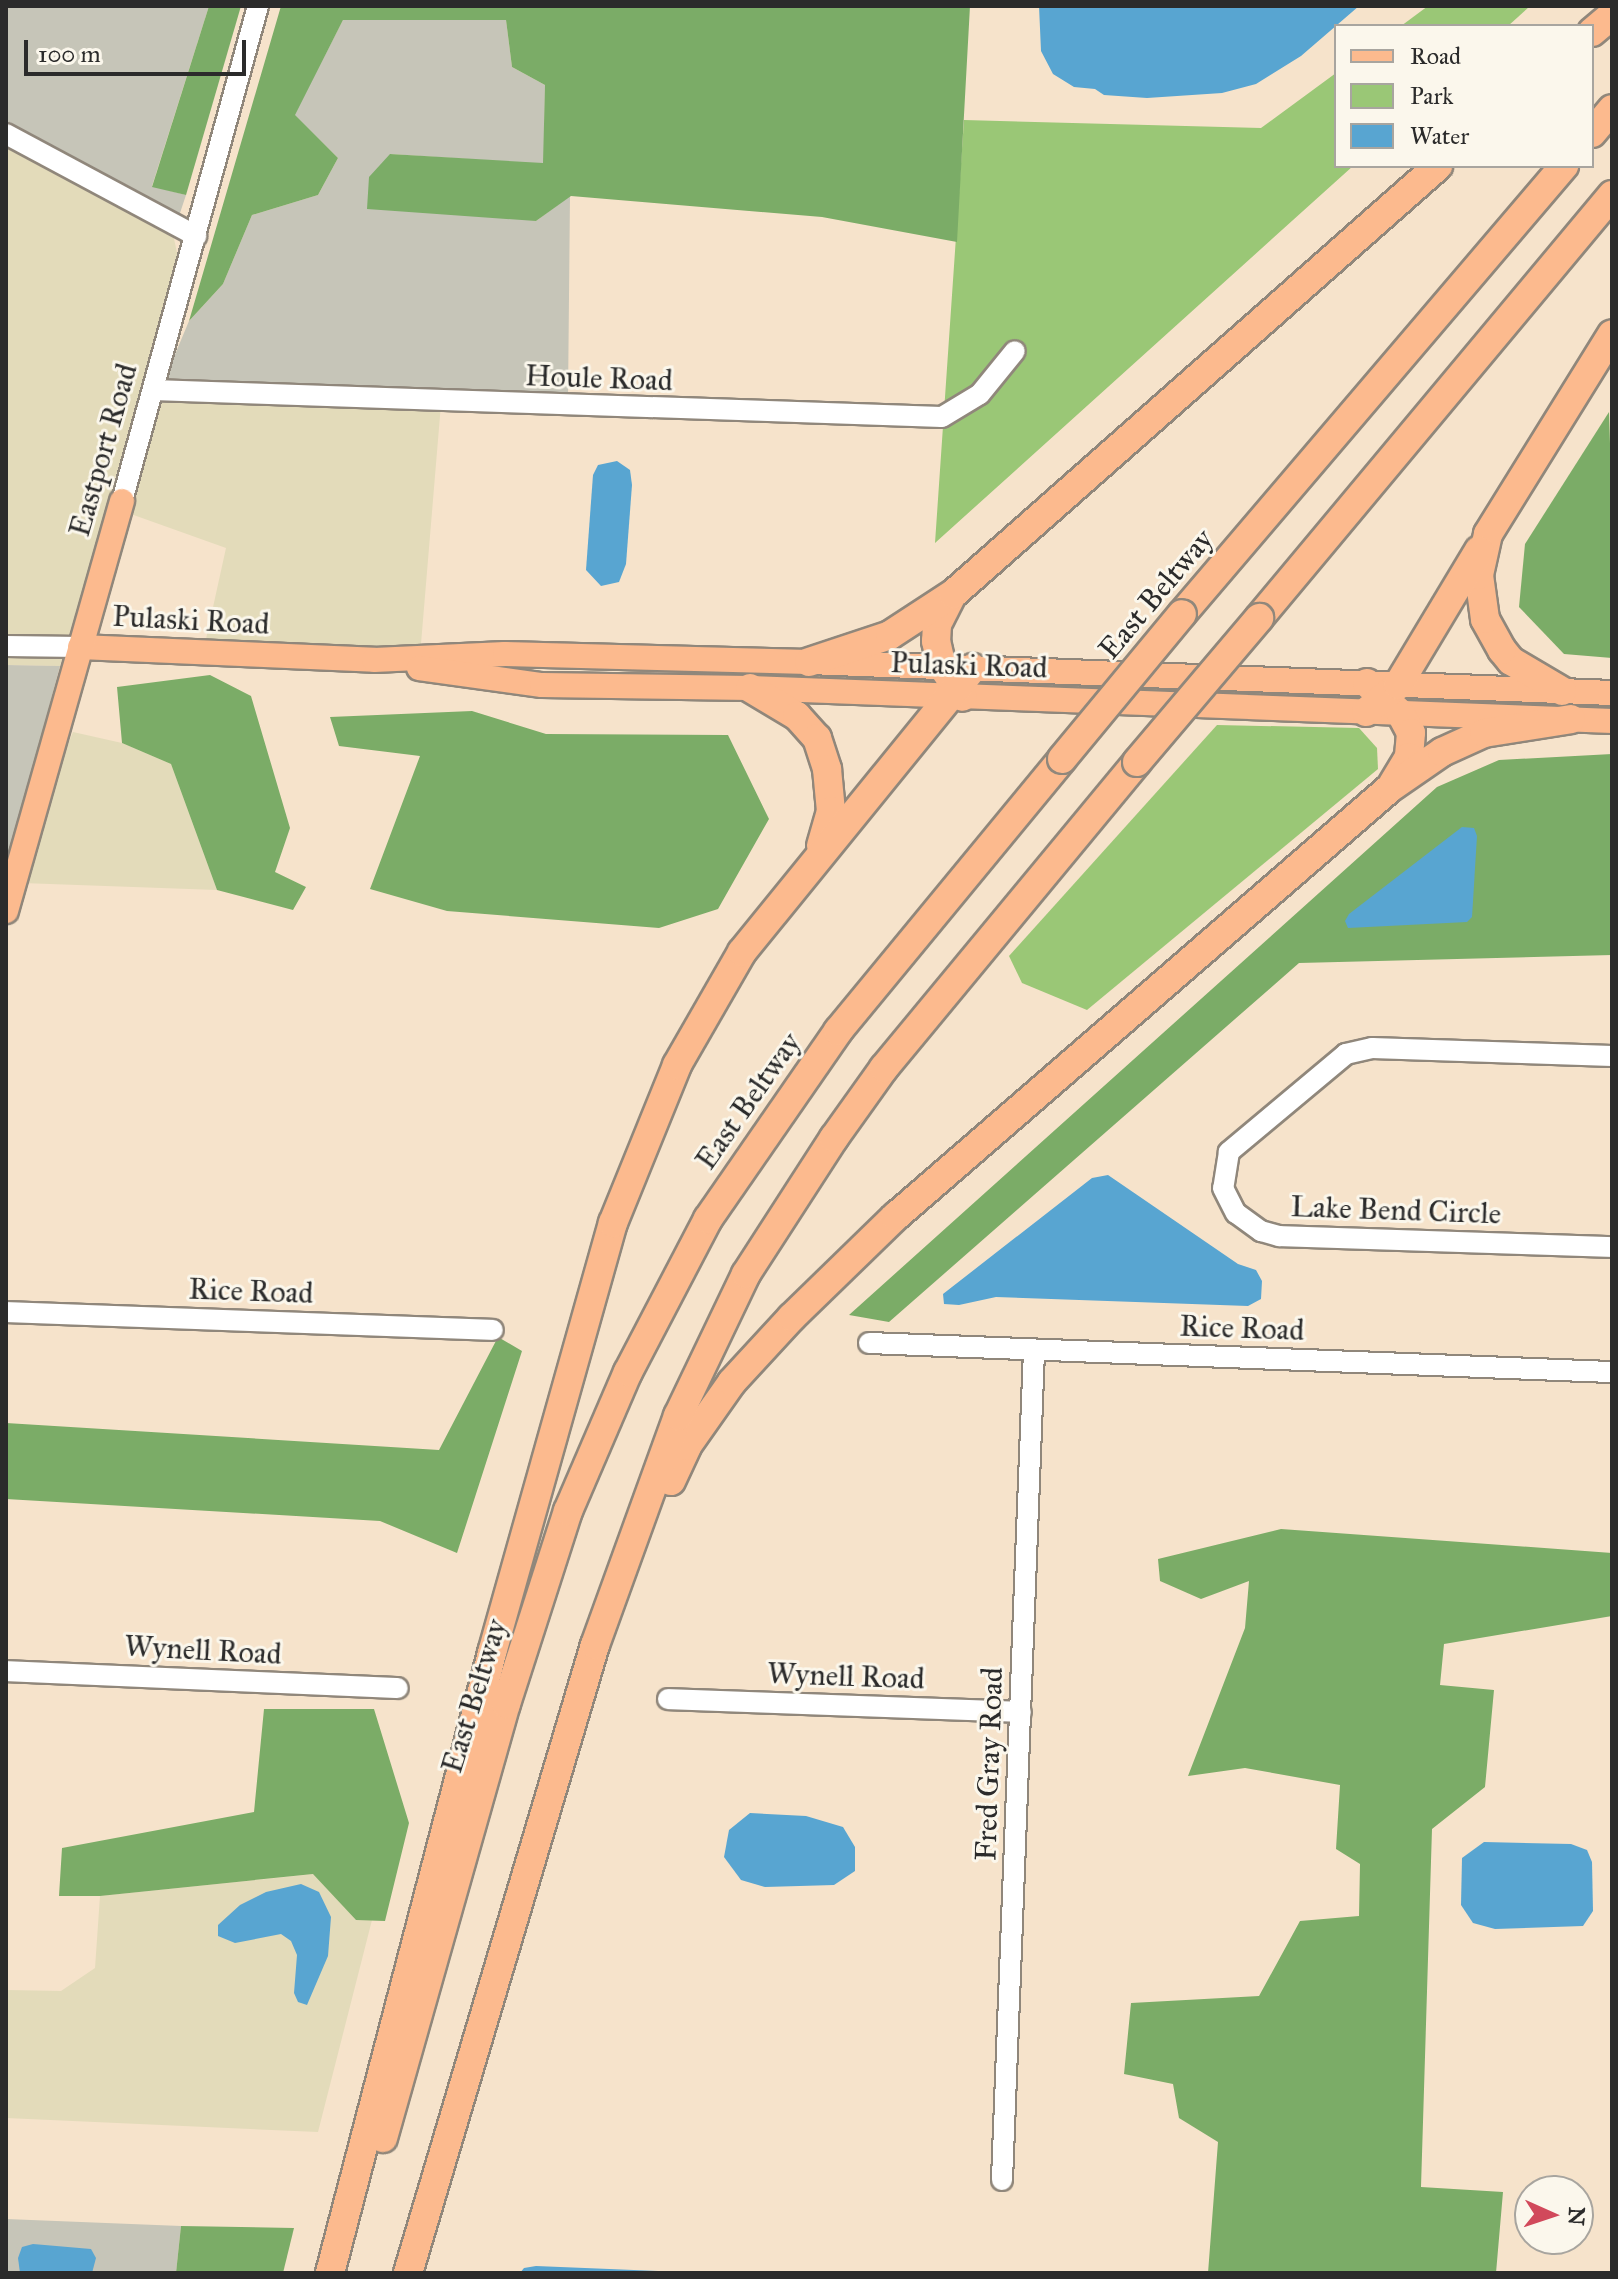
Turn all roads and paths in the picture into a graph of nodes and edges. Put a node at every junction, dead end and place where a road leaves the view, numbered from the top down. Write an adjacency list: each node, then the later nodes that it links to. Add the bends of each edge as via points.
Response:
1 (258, 6): 10 (street, Eastport Road)
2 (1612, 15): 3 (highway)
3 (1594, 30)
4 (1612, 109): 5 (highway)
5 (1594, 131)
6 (6, 134): 10 (street)
7 (1436, 168): 16 (highway)
8 (1562, 168): 45 (highway, East Beltway, bridge, via 1182,614 838,1031 708,1219 628,1372 568,1511 506,1704)
9 (1612, 195): 38 (highway, bridge, via 884,1068 834,1138 746,1274 678,1416)
10 (196, 236): 13 (street, Eastport Road)
11 (1612, 334): 15 (highway)
12 (1015, 351): 13 (street, Houle Road, via 980,394 942,417)
13 (153, 390): 14 (street, Eastport Road)
14 (122, 501): 18 (main road, Eastport Road)
15 (1488, 534): 23 (highway, via 1479,589 1491,632 1511,661); 25 (highway)
16 (953, 594): 20 (highway, via 890,635); 21 (highway, via 937,624 936,641)
17 (6, 646): 18 (street, Pulaski Road)
18 (80, 647): 19 (main road, Pulaski Road); 30 (main road, Eastport Road)
19 (374, 660): 20 (main road, Pulaski Road, via 505,654); 22 (main road, Pulaski Road, via 542,685)
20 (809, 662): 21 (main road, Pulaski Road)
21 (957, 683): 22 (main road, Pulaski Road); 25 (main road, Pulaski Road); 29 (highway)
22 (750, 688): 29 (highway, via 797,716 817,738 831,811)
23 (1562, 691): 24 (main road, Pulaski Road); 25 (main road, Pulaski Road)
24 (1612, 693)
25 (1383, 698): 26 (main road, Pulaski Road); 28 (highway, via 1411,733 1409,757)
26 (1571, 719): 27 (main road, Pulaski Road); 28 (highway, via 1484,733 1442,752)
27 (1612, 721)
28 (1390, 788): 38 (highway, via 895,1217 792,1317 732,1382 687,1446)
29 (819, 854): 44 (highway, via 742,952 677,1065 613,1223 492,1653)
30 (6, 911)
31 (1612, 1056): 32 (street, Lake Bend Circle, via 1372,1048 1346,1054 1229,1152 1223,1188 1236,1213 1261,1231 1279,1236)
32 (1612, 1247)
33 (6, 1312): 34 (street, Rice Road)
34 (493, 1330)
35 (869, 1343): 36 (street, Rice Road)
36 (1034, 1350): 37 (street, Rice Road); 42 (street, Fred Gray Road)
37 (1612, 1372)
38 (595, 1645): 46 (highway)
39 (6, 1671): 40 (street, Wynell Road)
40 (398, 1688)
41 (668, 1699): 42 (street, Wynell Road)
42 (1021, 1712): 43 (street, Fred Gray Road)
43 (1002, 2180)
44 (330, 2273)
45 (345, 2273)
46 (408, 2273)

